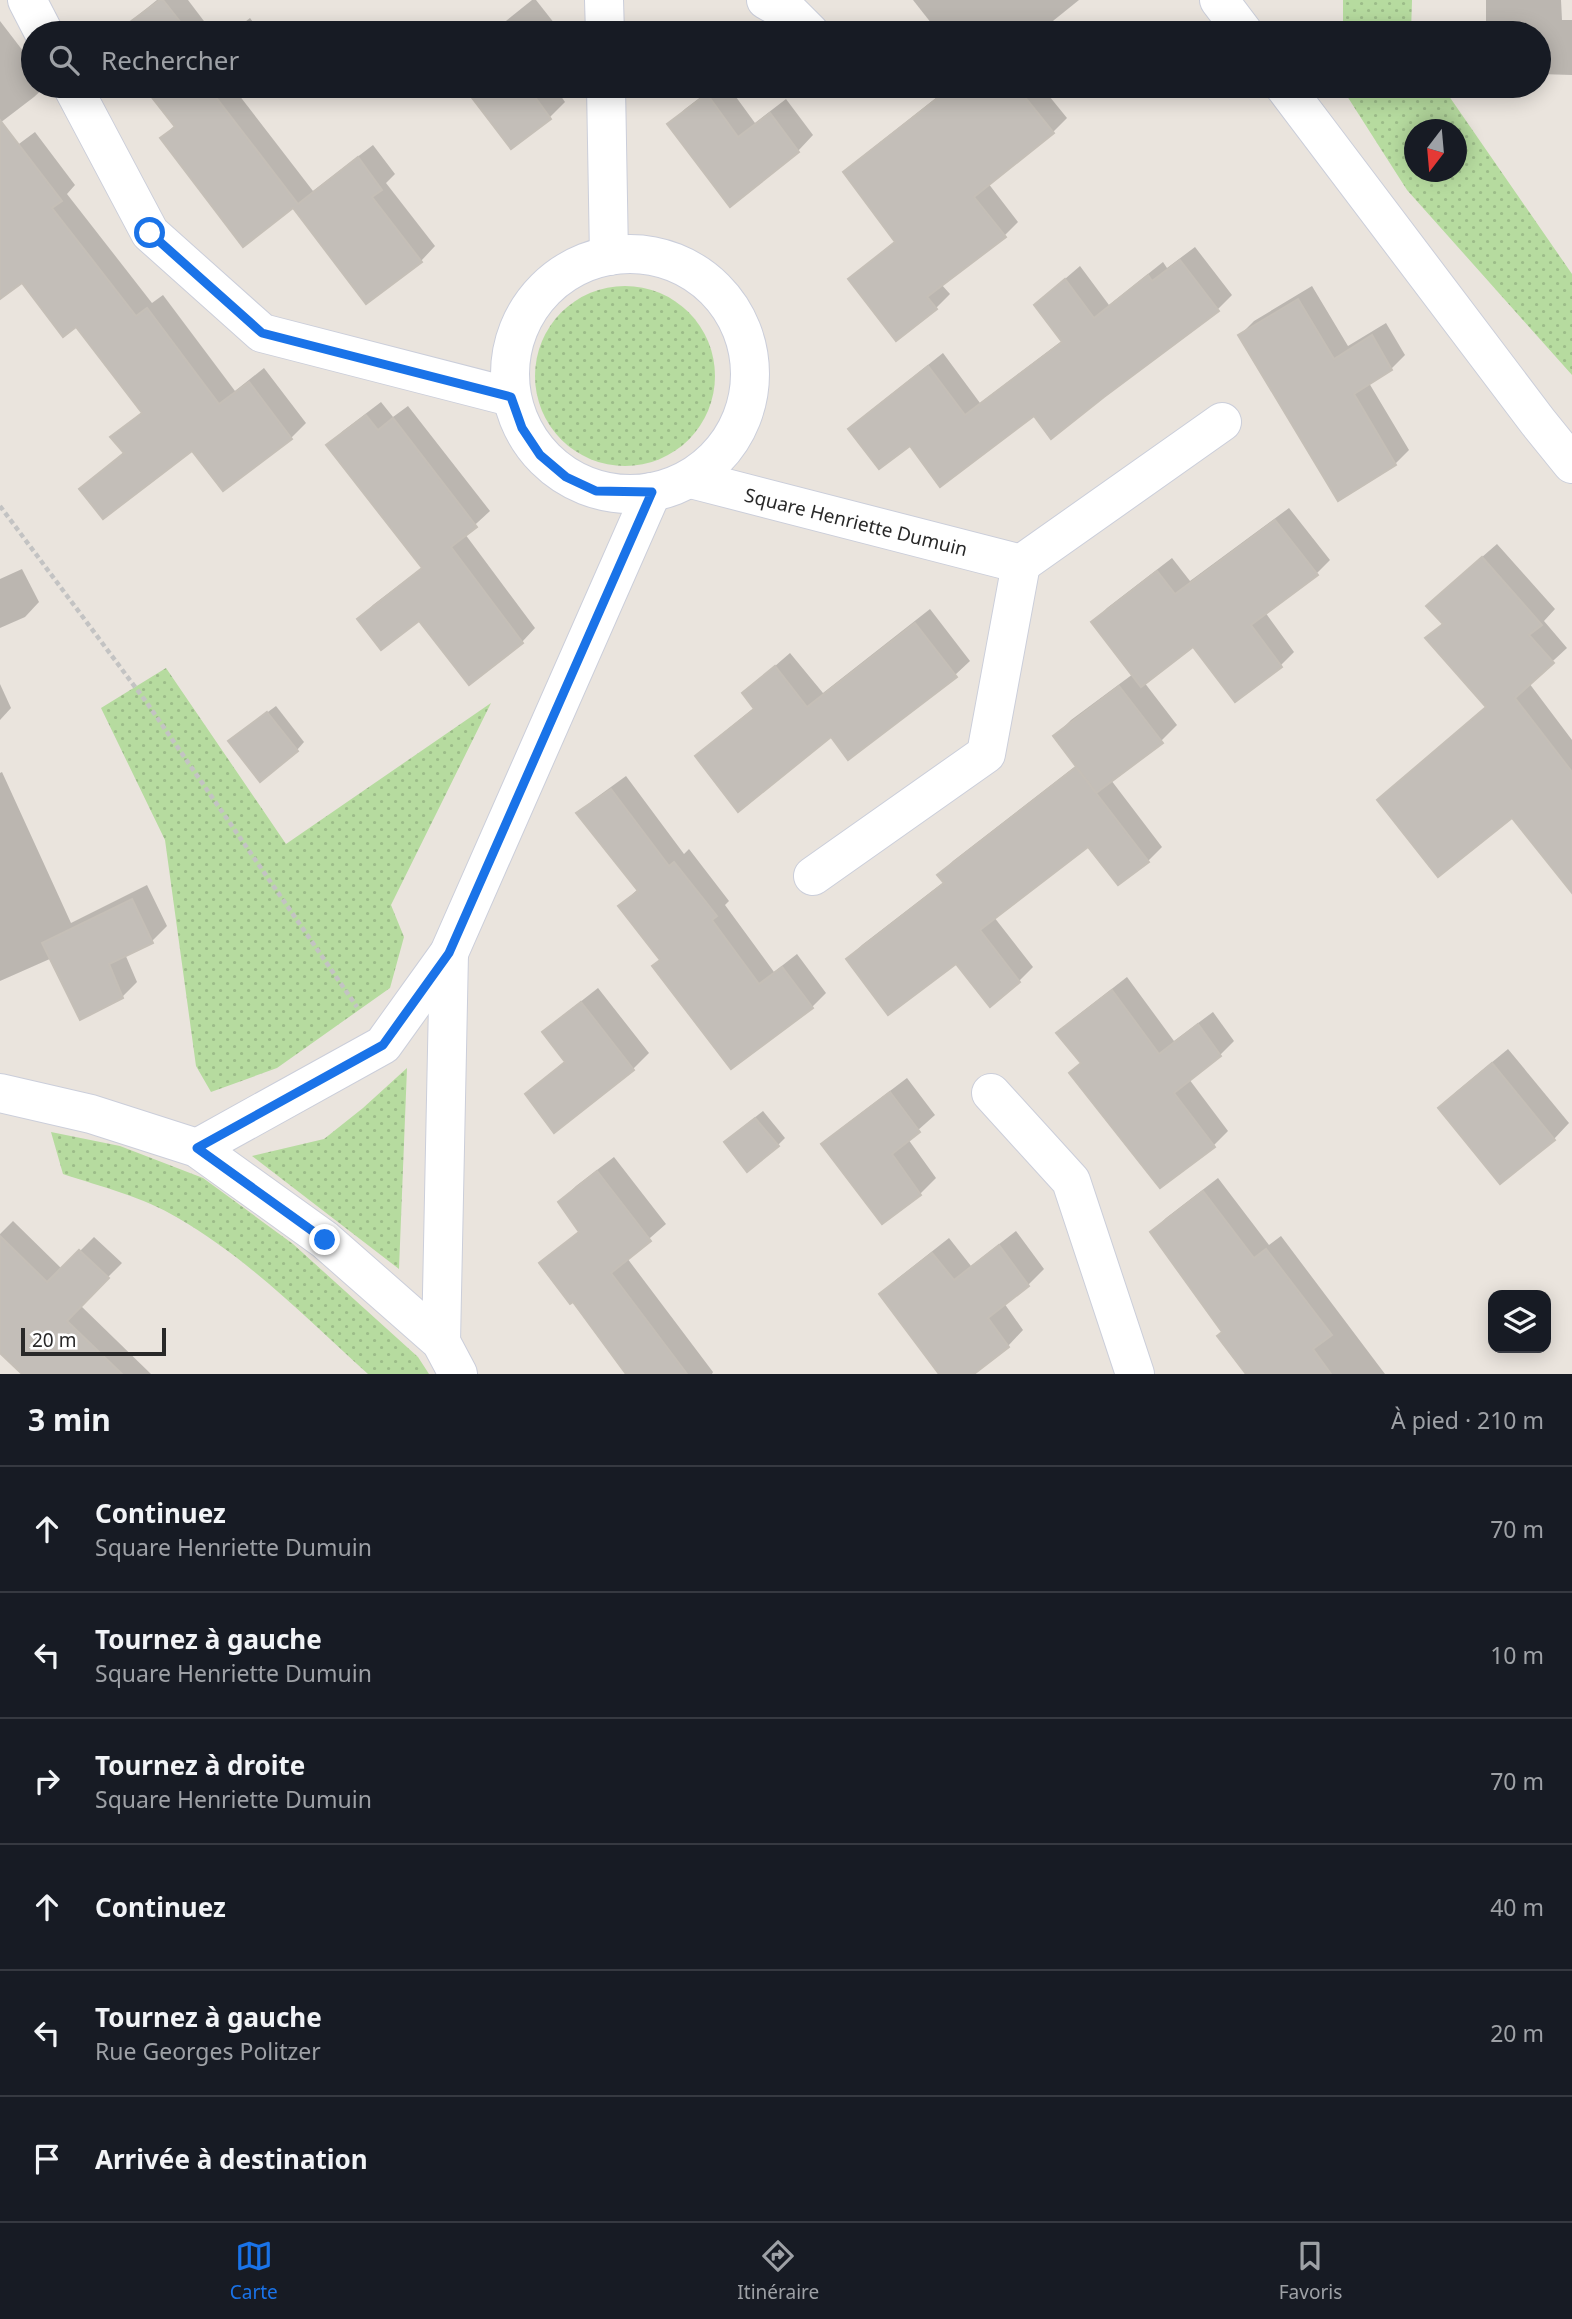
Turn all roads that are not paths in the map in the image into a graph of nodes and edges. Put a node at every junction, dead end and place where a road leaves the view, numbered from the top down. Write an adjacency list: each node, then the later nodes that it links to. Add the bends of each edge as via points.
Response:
1 (27, 0): 4 (street)
2 (604, 0): 5 (street)
3 (766, 0): 6 (street)
4 (38, 21)
5 (605, 21)
6 (798, 21)
7 (78, 98): 11 (street, via 150,233 262,333)
8 (606, 98): 10 (street)
9 (1293, 98): 13 (street)
10 (609, 256): 11 (street, via 573,268 543,290 517,334 510,359); 14 (street, via 651,256 691,271 723,297 744,334 751,375 744,416 722,453)
11 (511, 397): 15 (street, via 522,428 540,455 566,477 596,491)
12 (1222, 422): 16 (street)
13 (1572, 464)
14 (691, 479): 15 (street); 16 (street, Square Henriette Dumuin)
15 (652, 492): 18 (street)
16 (1021, 564): 17 (street, via 986,754)
17 (813, 876)
18 (449, 953): 21 (street, via 383,1045); 22 (street)
19 (0, 1093): 21 (street, via 91,1114)
20 (991, 1093): 23 (street, via 1071,1181)
21 (197, 1148): 22 (street, via 325,1240)
22 (450, 1358)
23 (1135, 1374)

